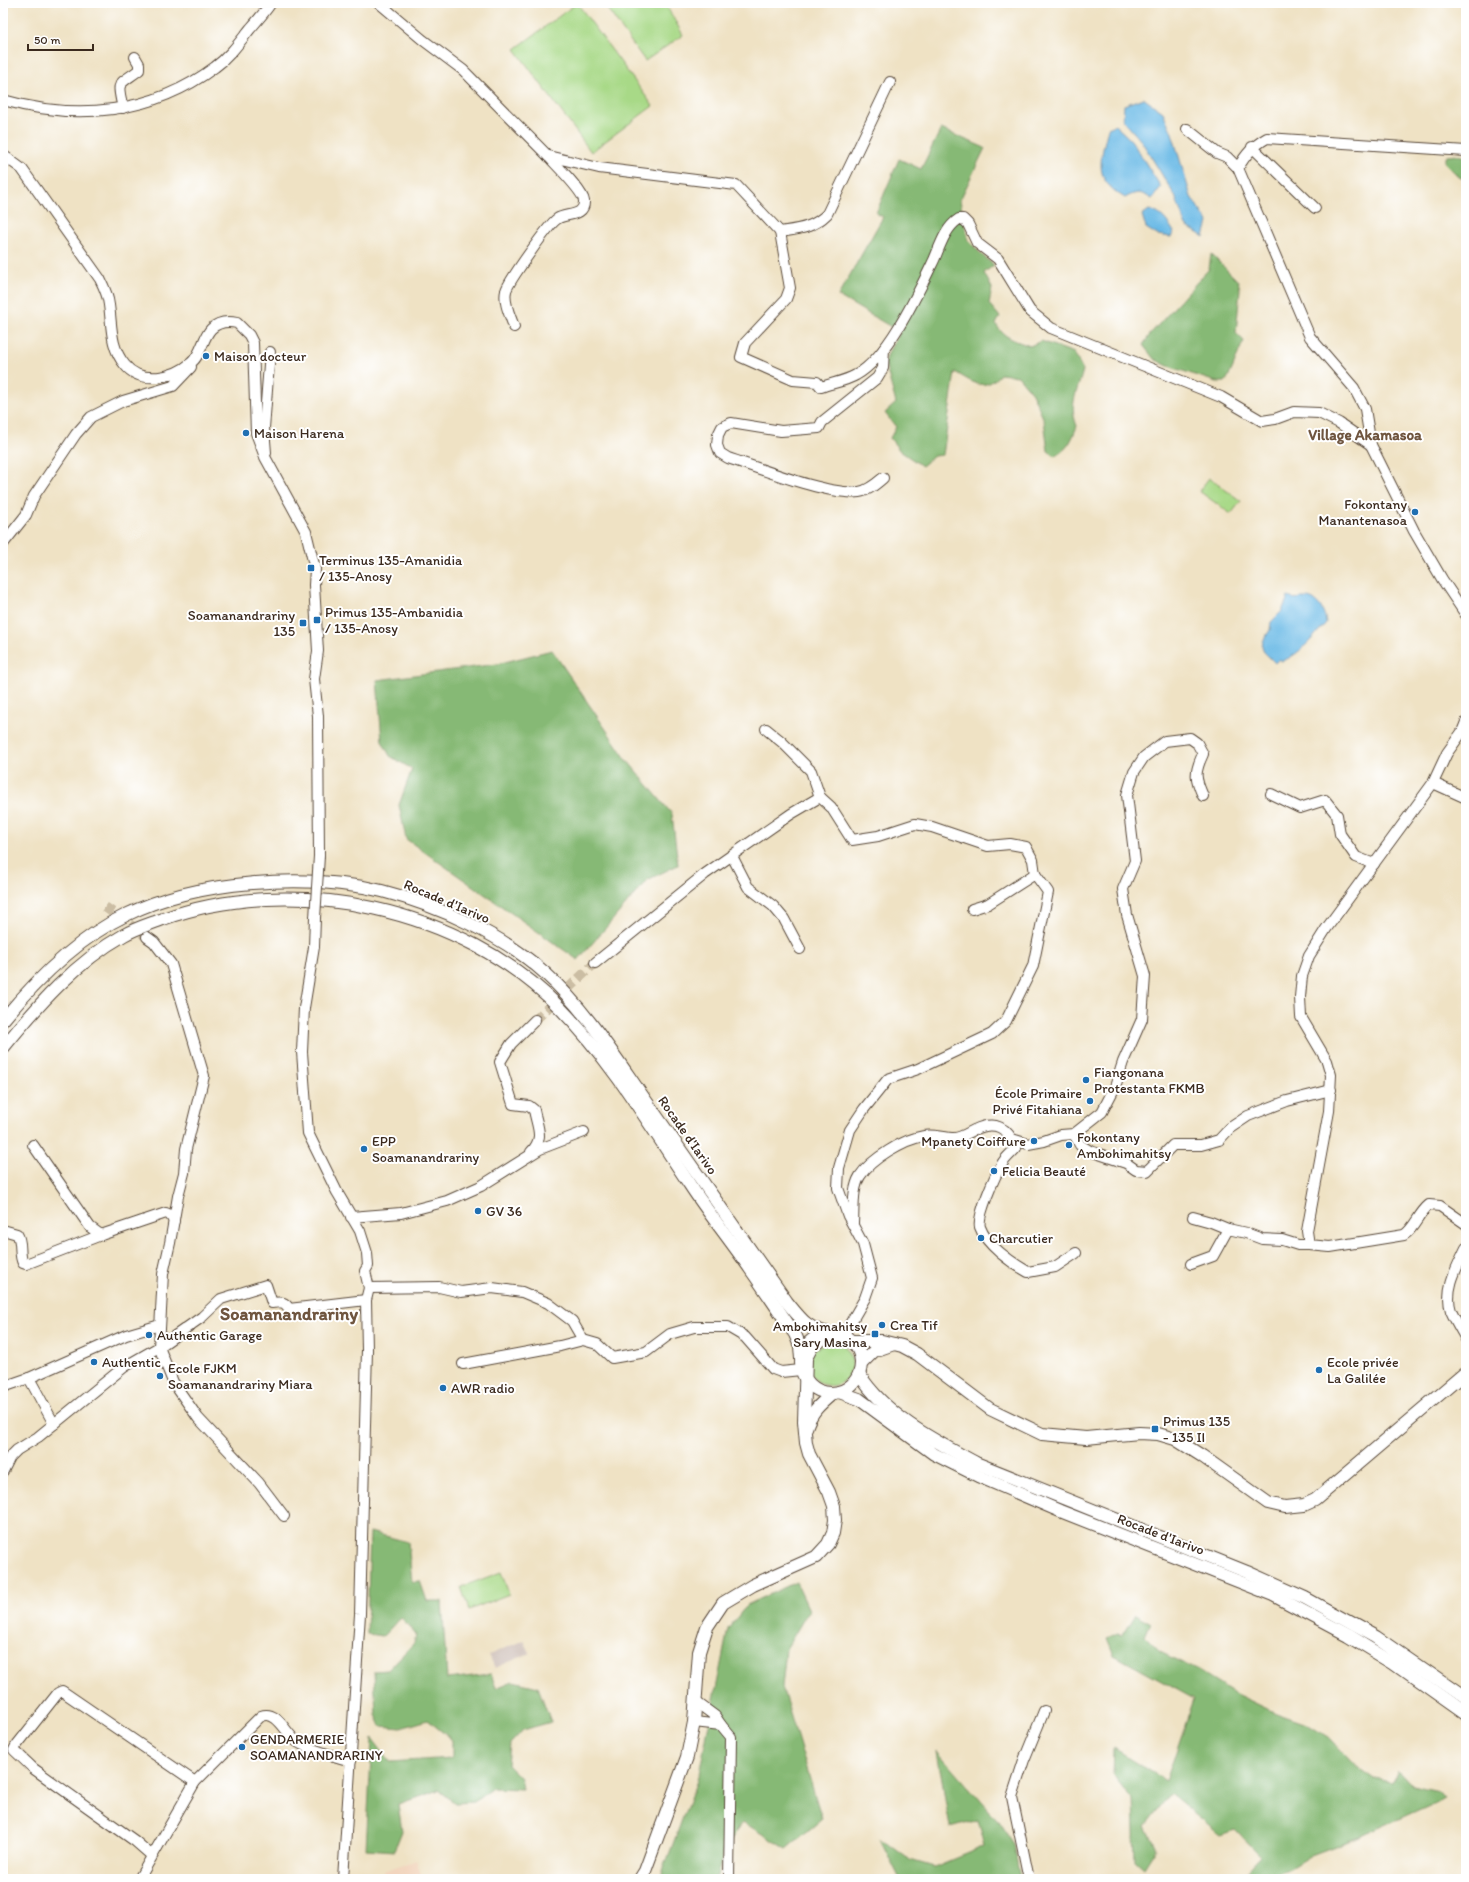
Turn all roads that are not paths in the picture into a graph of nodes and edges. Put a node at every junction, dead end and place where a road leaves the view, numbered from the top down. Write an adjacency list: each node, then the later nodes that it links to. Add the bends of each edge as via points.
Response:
1 (271, 3): 6 (street, via 216,67 194,82 151,102)
2 (379, 3): 11 (street, via 463,70)
3 (135, 57): 6 (street, via 139,70 121,82 118,88)
4 (890, 82): 14 (street, via 827,214 806,228)
5 (3, 100): 6 (street, via 86,112)
6 (123, 108)
7 (1187, 129): 12 (street, via 1217,153 1227,157)
8 (1252, 147): 9 (street, via 1267,138); 12 (street); 13 (street)
9 (1466, 151)
10 (3, 155): 18 (street, via 22,169 100,279 107,292 113,341 117,353 129,370 143,377 159,377 178,371)
11 (548, 156): 14 (street, via 615,170 736,185); 15 (street, via 579,191 584,199 584,206 580,212 555,220 511,280 505,292 506,305)
12 (1238, 168): 19 (street, via 1310,337 1354,388 1361,402)
13 (1315, 208)
14 (780, 232): 16 (street, via 790,288 786,299 745,343 741,357 793,380 817,382 821,387 856,376)
15 (514, 327)
16 (884, 349): 19 (street, via 918,293 948,228 959,219 963,219 977,244 998,259 1030,311 1051,328 1221,397 1262,421 1294,412 1319,412); 21 (street, via 883,368 877,378 822,422 819,428 781,431 731,422 722,427 717,445 720,453 728,458 826,489 859,492 868,489)
17 (270, 352): 20 (street, via 264,428)
18 (191, 363): 20 (street, via 211,329 216,326 237,323 249,335 253,343 256,433); 22 (street, via 191,369 173,386 123,401 91,417 76,434 34,496 26,515)
19 (1371, 445): 23 (street, via 1414,531)
20 (265, 457): 47 (street, bridge, via 306,532 315,569 318,651 314,679 318,716 319,856 314,947 304,1008 302,1052 308,1133)
21 (882, 478)
22 (3, 544)
23 (1466, 615)
24 (1466, 722): 26 (street)
25 (766, 729): 29 (street, via 811,771)
26 (1433, 783): 30 (street); 32 (street)
27 (1272, 794): 32 (street, via 1300,808 1325,800 1337,815 1340,834 1356,857)
28 (1203, 796): 43 (street, via 1196,779 1197,767 1203,754 1198,743 1190,738 1166,741 1144,757 1134,772 1127,795 1135,861 1123,889 1126,915 1145,976 1142,1019 1123,1062 1116,1087 1102,1112)
29 (820, 797): 31 (street, via 791,814); 33 (street, via 831,807 852,840 878,836 915,824 932,827 988,846 1010,844 1026,848 1033,860)
30 (1466, 798)
31 (732, 856): 36 (street, via 748,887 773,906); 37 (street, via 681,893)
32 (1374, 864): 41 (street, via 1323,934 1309,956 1302,976 1301,1017 1327,1061 1331,1075)
33 (1035, 874): 34 (street, via 988,904); 51 (street, via 1048,892 1033,966 1006,1021 992,1034 918,1069 888,1079 850,1130 839,1168 838,1188)
34 (972, 910)
35 (147, 937): 49 (street, via 171,964 204,1076 186,1149)
36 (800, 949)
37 (595, 963)
38 (3, 1020): 62 (main road, Rocade d'Iarivo, via 50,971 98,930 128,914 191,893 233,885 298,882 381,891 417,902 461,920 506,944 545,972 572,1000 613,1052 787,1302 805,1324 816,1331)
39 (535, 1020): 46 (street, via 510,1044 500,1062 513,1104 529,1106 534,1110 540,1141)
40 (3, 1048): 70 (main road, Rocade d'Iarivo, via 50,995 89,959 127,933 183,912 221,903 253,900 335,901 368,906 428,924 492,956 529,980 580,1029 634,1101 795,1334 800,1346)
41 (1331, 1090): 43 (street, via 1287,1101 1248,1116 1230,1128 1220,1140 1201,1145 1173,1145 1147,1170 1136,1170 1126,1163 1090,1151 1080,1145); 55 (street, via 1307,1231)
42 (584, 1132): 46 (street, via 540,1149)
43 (1074, 1134): 44 (street, via 1028,1144)
44 (1012, 1139): 51 (street, via 1003,1128 988,1125 955,1138 923,1136 898,1145 870,1164 860,1176 854,1192); 57 (street, via 1016,1148 1002,1162 979,1222 984,1234 1008,1260 1028,1272 1055,1267)
45 (33, 1145): 54 (street, via 90,1227)
46 (526, 1158): 47 (street, via 481,1186 447,1200 400,1213)
47 (351, 1217): 59 (street, via 360,1231 367,1253 368,1266 365,1271)
48 (1193, 1217): 52 (street)
49 (174, 1221): 54 (street, via 166,1213); 61 (street, via 163,1274)
50 (1466, 1224): 55 (street, via 1440,1206 1429,1205 1422,1211 1411,1230 1404,1235 1330,1247)
51 (853, 1225): 63 (street, via 863,1244 872,1278)
52 (1228, 1229): 55 (street, via 1262,1240 1282,1240 1298,1245); 58 (street, via 1213,1256)
53 (3, 1230): 54 (street, via 17,1234 20,1241 20,1259 26,1264)
54 (101, 1235)
55 (1309, 1245)
56 (1466, 1248): 64 (street, via 1453,1277 1449,1296 1451,1311)
57 (1076, 1253)
58 (1191, 1264)
59 (369, 1288): 60 (street); 65 (street, via 439,1287 461,1292 492,1288 522,1292 548,1303 566,1317)
60 (366, 1300): 67 (street, via 289,1309 286,1303 272,1303 266,1286 259,1287 221,1299 202,1317); 85 (street, via 364,1497 358,1669)
61 (160, 1325): 67 (street); 72 (street, via 126,1335)
62 (829, 1333): 63 (main road, Rocade d'Iarivo); 70 (main road, via 816,1337 806,1346)
63 (847, 1338): 66 (main road); 69 (main road, via 856,1347); 70 (main road, via 828,1336 813,1345)
64 (1466, 1339)
65 (583, 1340): 68 (street); 70 (street, via 597,1344 612,1358 646,1352 670,1334 694,1327 728,1327 745,1337 773,1369 781,1372)
66 (894, 1344): 69 (main road, via 874,1351); 71 (main road, via 917,1354 990,1409 1042,1434 1086,1438 1139,1433 1158,1434 1175,1439 1268,1503 1285,1507 1304,1506 1315,1500)
67 (159, 1348): 75 (street, via 124,1367); 78 (street, via 174,1382 198,1418 259,1483)
68 (463, 1364)
69 (860, 1369): 74 (main road, via 851,1386); 79 (main road, Rocade d'Iarivo, via 869,1390 891,1410 940,1444 976,1463 1247,1572 1305,1598 1376,1637)
70 (803, 1370): 74 (main road, via 813,1388); 76 (main road)
71 (1466, 1372)
72 (29, 1378): 73 (street); 75 (street)
73 (3, 1387)
74 (836, 1393): 76 (main road, via 817,1406 809,1418); 82 (main road, Rocade d'Iarivo, via 858,1400 934,1454 978,1476 1286,1602 1394,1663)
75 (54, 1424): 77 (street, via 17,1450)
76 (805, 1431): 80 (main road, via 809,1454 834,1506 833,1533 828,1544 816,1557 723,1603 706,1627 699,1652)
77 (3, 1471)
78 (284, 1516)
79 (1466, 1699)
80 (696, 1702): 83 (main road); 84 (street, via 715,1716)
81 (1044, 1711): 92 (street, via 1012,1796)
82 (1466, 1714)
83 (694, 1722): 84 (street); 90 (main road, via 687,1757)
84 (721, 1725): 91 (street, via 732,1737)
85 (351, 1761): 86 (street, via 296,1742 284,1726 265,1714); 89 (street)
86 (195, 1782): 87 (street); 87 (street, via 62,1691 16,1746 14,1750 18,1756 34,1769)
87 (151, 1855): 88 (street)
88 (139, 1879)
89 (343, 1879)
90 (640, 1879)
91 (729, 1879)
92 (1028, 1879)

